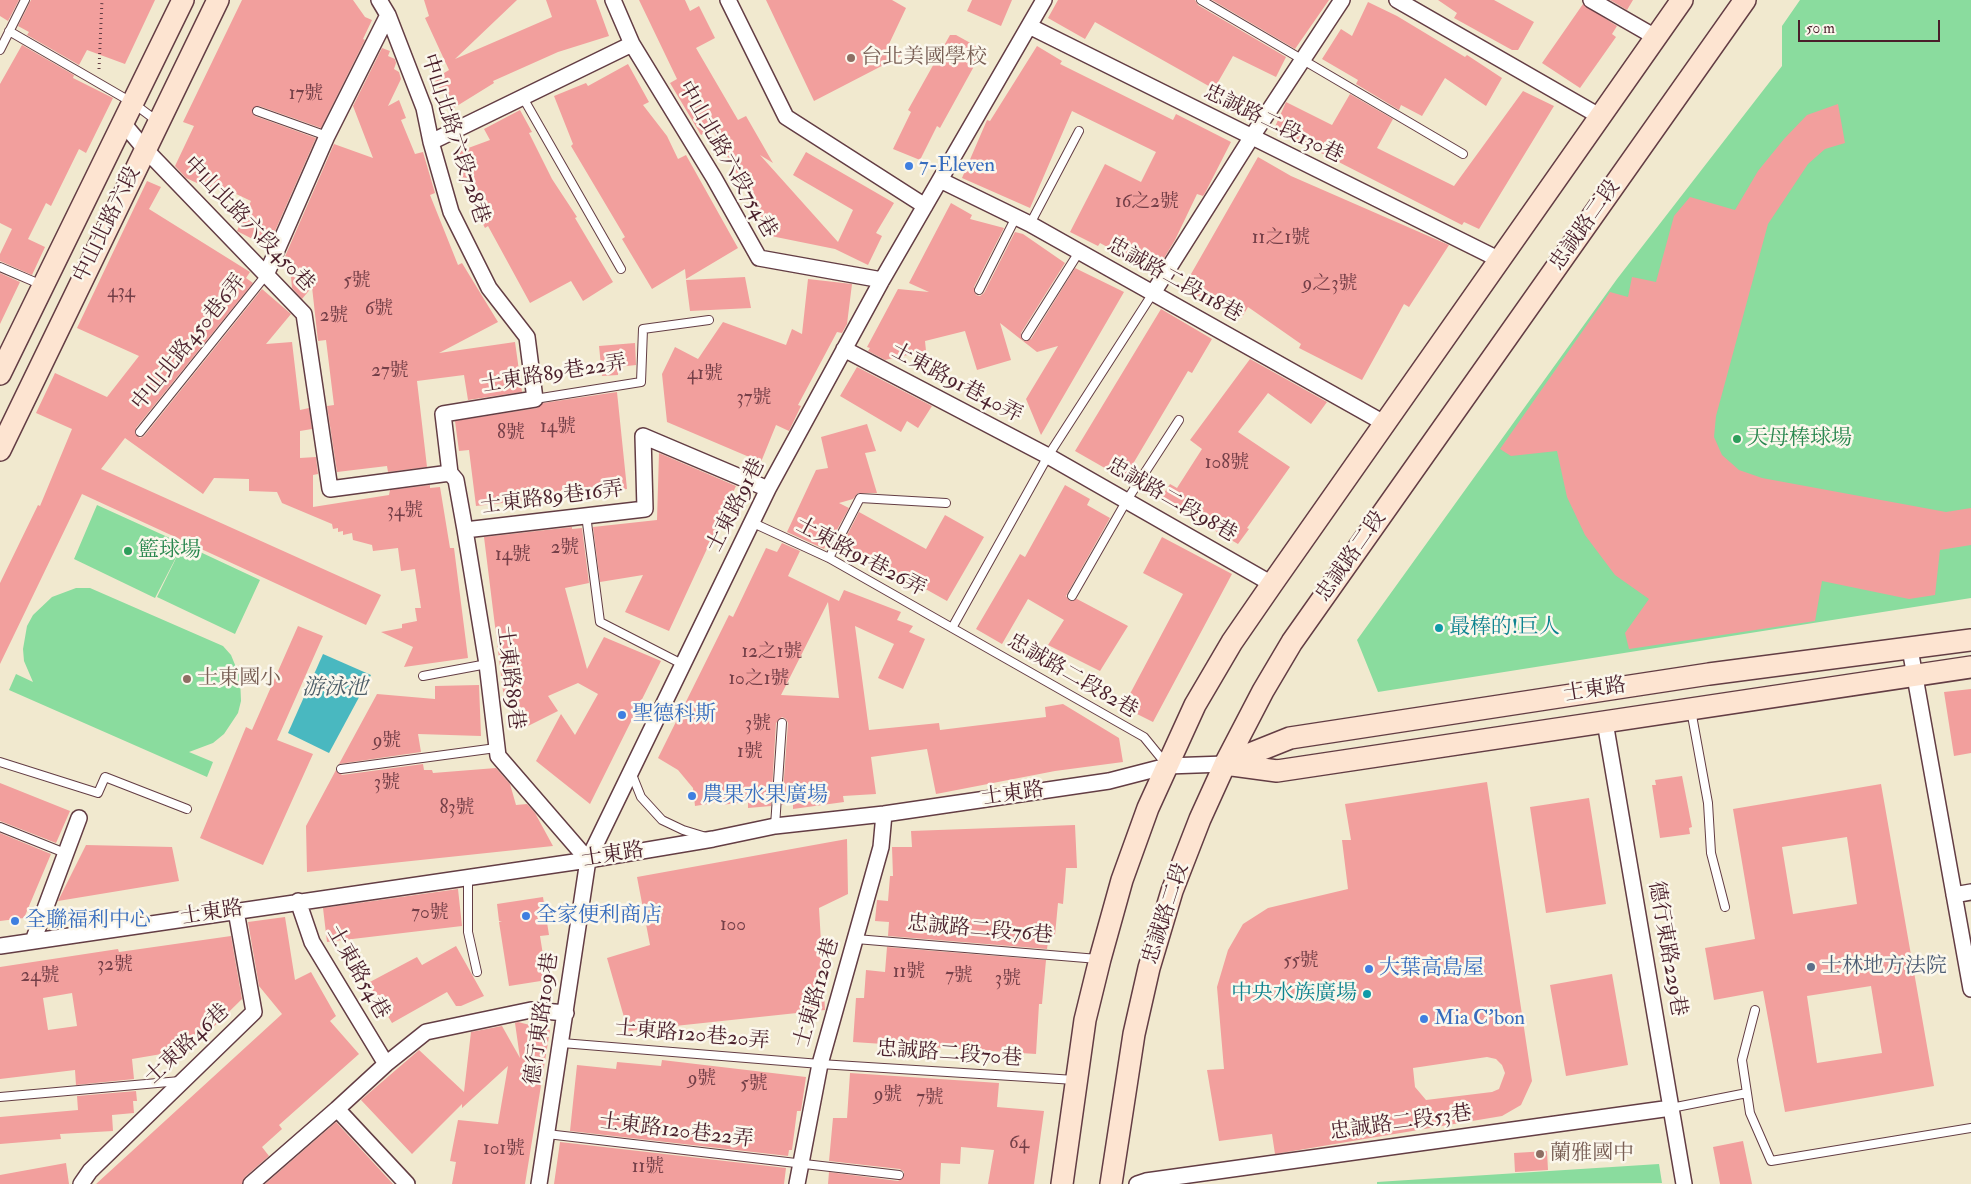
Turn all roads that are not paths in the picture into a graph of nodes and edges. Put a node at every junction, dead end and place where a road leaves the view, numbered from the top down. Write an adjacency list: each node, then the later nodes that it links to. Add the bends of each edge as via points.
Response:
1 (25, 0): 16 (lane)
2 (183, 0): 22 (street, 中山北路六段)
3 (218, 0): 26 (street, 中山北路六段)
4 (378, 0): 14 (street, 中山北路六段728巷)
5 (613, 0): 18 (street, 中山北路六段754巷)
6 (728, 0): 34 (street, via 786,117)
7 (1044, 0): 15 (street, 士東路91巷)
8 (1200, 0): 20 (lane)
9 (1342, 0): 20 (street)
10 (1397, 0): 24 (street)
11 (1591, 0): 17 (street)
12 (1682, 0): 17 (street)
13 (1745, 0): 79 (street, 忠誠路二段, via 1292,642)
14 (388, 15): 28 (street); 30 (street, 中山北路六段728巷, via 424,108)
15 (1029, 26): 29 (street, 忠誠路二段130巷); 33 (street, 士東路91巷)
16 (9, 31): 19 (lane); 22 (lane)
17 (1657, 38): 24 (street)
18 (632, 44): 21 (street); 42 (street, 中山北路六段754巷, via 759,258)
19 (0, 50)
20 (1303, 58): 29 (street); 32 (lane)
21 (522, 96): 30 (street); 40 (lane)
22 (133, 103): 25 (street, 中山北路六段); 26 (lane)
23 (257, 111): 28 (lane)
24 (1601, 117): 38 (street)
25 (123, 123): 31 (street, 中山北路六段450巷); 43 (street, 中山北路六段)
26 (159, 123): 31 (street, 中山北路六段)
27 (1079, 131): 36 (lane)
28 (327, 136): 41 (street)
29 (1251, 138): 38 (street, 忠誠路二段130巷); 45 (street)
30 (431, 142): 50 (street, 中山北路六段728巷, via 455,220 489,288 527,337)
31 (144, 148): 41 (street, 中山北路六段450巷); 54 (street, 中山北路六段)
32 (1463, 154)
33 (940, 180): 34 (street, 士東路91巷); 35 (street, 忠誠路二段118巷)
34 (925, 206): 42 (street, 士東路91巷)
35 (1016, 217): 36 (street, 忠誠路二段118巷); 44 (lane)
36 (1030, 224): 37 (street, 忠誠路二段118巷)
37 (1079, 252): 45 (street, 忠誠路二段118巷); 47 (lane)
38 (1500, 260): 52 (street)
39 (0, 267): 43 (lane)
40 (621, 269)
41 (266, 275): 53 (lane, 中山北路450巷6弄); 56 (street, 中山北路六段450巷, via 304,314 330,489)
42 (882, 280): 48 (street, 士東路91巷)
43 (42, 285): 49 (street, 中山北路六段)
44 (979, 290)
45 (1153, 293): 52 (street, 忠誠路二段118巷); 55 (lane)
46 (709, 320): 50 (lane, 士東路89巷22弄, via 643,329 641,382)
47 (1026, 336)
48 (844, 349): 55 (street, 士東路91巷40弄); 57 (street, 士東路91巷)
49 (0, 374)
50 (535, 399): 56 (street, 士東路89巷22弄, via 442,414)
51 (1179, 420): 58 (lane)
52 (1384, 423): 64 (street)
53 (140, 432)
54 (0, 450)
55 (1048, 456): 58 (street, 忠誠路二段98巷); 66 (lane)
56 (450, 473): 62 (street, 士東路89巷, via 456,480)
57 (768, 489): 60 (street, 士東路89巷16弄, via 644,436 646,509); 61 (street, 士東路91巷)
58 (1127, 500): 64 (street, 忠誠路二段98巷); 65 (lane)
59 (946, 503): 63 (lane, via 860,498)
60 (586, 515): 62 (street, 士東路89巷16弄); 70 (lane, via 600,622)
61 (751, 522): 63 (lane, 士東路91巷26弄); 70 (street, 士東路91巷)
62 (465, 530): 69 (street, 士東路89巷)
63 (828, 558): 66 (lane, 士東路91巷26弄)
64 (1272, 584): 80 (street, via 1218,665)
65 (1072, 596)
66 (952, 628): 80 (lane, 忠誠路二段82巷, via 1144,737)
67 (1971, 640): 68 (street, 士東路)
68 (1910, 649): 72 (street); 79 (street, 士東路, via 1709,674 1290,738)
69 (487, 664): 73 (lane); 77 (street, 士東路89巷)
70 (682, 664): 82 (street, 士東路91巷)
71 (1971, 667): 72 (street, 士東路)
72 (1915, 675): 74 (street, 士東路); 93 (street)
73 (423, 676)
74 (1691, 709): 75 (street, 士東路); 95 (lane, via 1708,802 1711,853)
75 (1605, 722): 79 (street, 士東路, via 1276,772); 112 (street, 德行東路229巷)
76 (782, 723): 86 (lane)
77 (496, 748): 81 (lane); 90 (street, 士東路89巷, via 498,756)
78 (0, 762): 83 (lane, via 98,793 105,776)
79 (1225, 764): 80 (street, 士東路); 124 (street, 忠誠路二段, via 1172,892 1149,968 1134,1034)
80 (1167, 766): 84 (street, 士東路, via 1109,781); 100 (street, via 1122,880)
81 (340, 769)
82 (631, 772): 88 (lane, via 642,798 662,820); 90 (street, 士東路91巷)
83 (187, 808)
84 (884, 814): 86 (street, 士東路); 97 (street, 士東路120巷, via 881,846)
85 (79, 818): 89 (street)
86 (775, 826): 88 (street, 士東路)
87 (0, 828): 89 (lane)
88 (713, 839): 90 (street, 士東路)
89 (65, 853): 98 (street)
90 (588, 860): 91 (street, 士東路); 104 (street, 德行東路109巷)
91 (468, 877): 94 (street, 士東路); 101 (lane, via 468,932)
92 (1971, 892): 93 (street)
93 (1954, 895): 102 (street)
94 (298, 901): 96 (street, 士東路); 106 (street, 士東路54巷, via 312,942)
95 (1725, 907)
96 (236, 911): 98 (street, 士東路); 109 (street, 士東路46巷, via 254,1012)
97 (856, 939): 100 (lane, 忠誠路二段76巷); 107 (street, 士東路120巷)
98 (33, 941): 99 (street, 士東路)
99 (0, 946)
100 (1100, 959): 108 (street)
101 (477, 972)
102 (1971, 989)
103 (1755, 1010): 110 (lane, via 1742,1060)
104 (566, 1013): 105 (street, 德行東路109巷); 106 (street, via 531,1010 426,1032)
105 (562, 1043): 107 (lane, 士東路120巷20弄); 115 (street, 德行東路109巷)
106 (386, 1064): 113 (street)
107 (820, 1064): 108 (lane, 忠誠路二段70巷); 116 (street, 士東路120巷)
108 (1075, 1080): 123 (street)
109 (180, 1082): 111 (lane); 118 (street, 士東路46巷, via 90,1171)
110 (1747, 1094): 112 (lane); 114 (lane, via 1750,1113 1771,1161)
111 (0, 1097)
112 (1671, 1108): 125 (street, 忠誠路二段53巷); 126 (street, 德行東路229巷)
113 (337, 1109): 119 (street); 120 (street)
114 (1971, 1128)
115 (548, 1134): 116 (lane, 士東路120巷22弄); 121 (street, 德行東路109巷)
116 (801, 1164): 117 (lane, 士東路120巷22弄); 122 (street, 士東路120巷)
117 (900, 1174)
118 (81, 1184)
119 (251, 1184)
120 (407, 1184)
121 (539, 1184)
122 (797, 1184)
123 (1062, 1184)
124 (1112, 1184)
125 (1137, 1184)
126 (1684, 1184)

